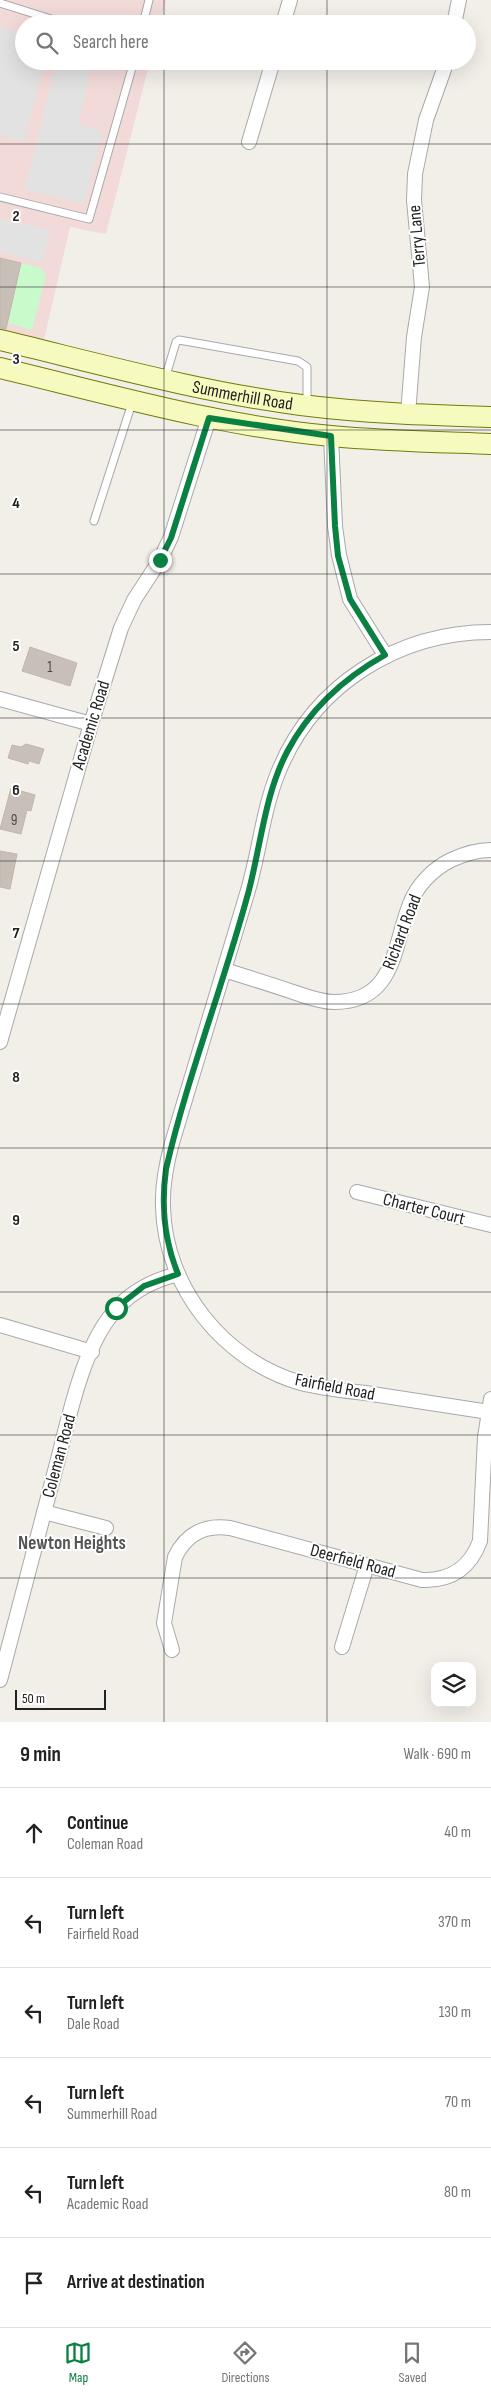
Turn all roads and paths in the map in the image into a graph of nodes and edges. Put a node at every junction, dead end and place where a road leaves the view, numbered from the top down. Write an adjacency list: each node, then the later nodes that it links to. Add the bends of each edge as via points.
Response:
1 (149, 0): 6 (lane)
2 (290, 0): 7 (street)
3 (459, 0): 8 (street)
4 (0, 4): 5 (lane)
5 (37, 15)
6 (145, 15)
7 (286, 15)
8 (456, 15)
9 (131, 70): 13 (lane, via 89,219)
10 (269, 70): 12 (street)
11 (444, 70): 19 (street, Terry Lane, via 426,120 415,174 414,200 422,286)
12 (249, 142)
13 (0, 198)
14 (0, 340): 16 (street, Summerhill Road)
15 (0, 368): 17 (street, Summerhill Road)
16 (165, 379): 18 (street, Summerhill Road, via 211,390); 18 (lane, via 179,340 298,361 307,367)
17 (133, 400): 21 (street, Summerhill Road); 24 (lane)
18 (308, 405): 19 (street, Summerhill Road)
19 (408, 414): 20 (street, Summerhill Road)
20 (491, 417)
21 (209, 418): 22 (street, Summerhill Road); 28 (street, Academic Road, via 171,538 121,628)
22 (331, 436): 23 (street, Summerhill Road); 26 (street, via 338,556 350,599)
23 (491, 444)
24 (94, 521)
25 (491, 632): 26 (street, Fairfield Road, via 429,638)
26 (385, 655): 30 (street, Fairfield Road, via 365,666 328,696 308,719 287,752 270,795 248,891)
27 (0, 699): 28 (street)
28 (91, 724): 31 (street, Academic Road)
29 (491, 850): 30 (street, Richard Road, via 461,855 437,868 424,881 410,904 387,975 374,989 357,998 338,1002 319,1000)
30 (224, 970): 34 (street, Fairfield Road, via 163,1188 165,1228)
31 (0, 1042)
32 (357, 1192): 33 (street, Charter Court)
33 (491, 1225)
34 (178, 1274): 36 (street, Coleman Road, via 154,1281 125,1300 102,1327); 37 (street, Fairfield Road, via 192,1302 217,1332 247,1358 282,1376 320,1387)
35 (0, 1325): 36 (street)
36 (92, 1352): 39 (street, Coleman Road, via 76,1391)
37 (490, 1405): 38 (street, Deerfield Road)
38 (488, 1451): 41 (street, Deerfield Road, via 480,1541 463,1568 444,1579 422,1580)
39 (44, 1512): 40 (street); 44 (street, Coleman Road)
40 (106, 1528)
41 (366, 1565): 42 (street); 43 (street, Deerfield Road, via 221,1526 202,1530 186,1541 175,1558 164,1623)
42 (342, 1647)
43 (172, 1650)
44 (0, 1680)

